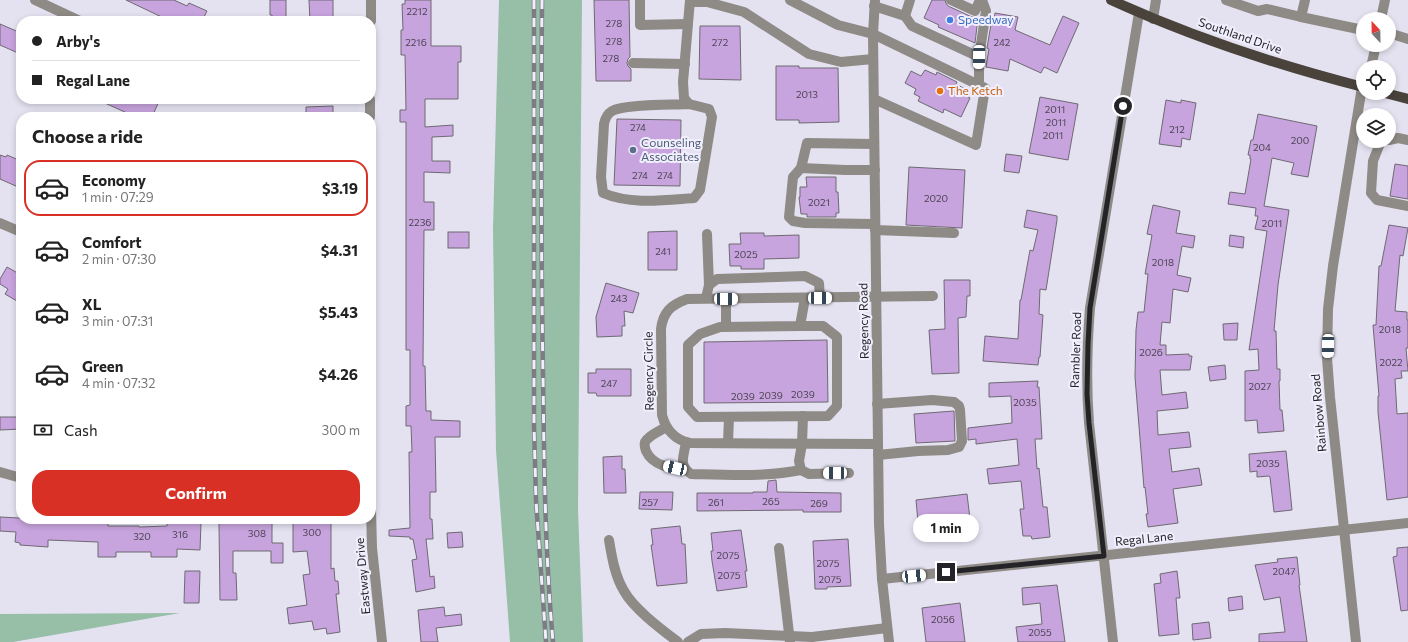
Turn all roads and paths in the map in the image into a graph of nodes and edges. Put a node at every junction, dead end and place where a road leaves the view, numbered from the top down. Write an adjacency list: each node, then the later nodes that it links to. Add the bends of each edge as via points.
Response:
1 (35, 0): 18 (street)
2 (371, 0): 19 (street)
3 (640, 0): 23 (street, via 640,25)
4 (790, 0): 25 (street, via 838,25)
5 (910, 0): 20 (street)
6 (951, 0): 7 (street, via 975,11)
7 (981, 0): 28 (street, via 986,11)
8 (1111, 0): 17 (main road, Southland Drive)
9 (1156, 0): 22 (street)
10 (1226, 0): 15 (street, via 1258,11)
11 (1305, 0): 21 (street)
12 (1385, 0): 16 (street)
13 (690, 1): 23 (street); 29 (street, via 707,2 744,12 809,54 841,62)
14 (874, 3): 20 (street); 25 (street, Regency Road)
15 (1268, 4): 21 (street)
16 (1382, 12)
17 (1139, 13): 22 (main road, Southland Drive); 79 (street, Rambler Road, via 1090,308 1087,394)
18 (69, 16)
19 (371, 16)
20 (905, 16): 28 (street, via 912,26)
21 (1301, 17): 24 (street)
22 (1153, 18): 33 (main road, Southland Drive, via 1290,68)
23 (688, 24): 31 (street)
24 (1356, 29)
25 (873, 34): 29 (street, Regency Road); 32 (street)
26 (1396, 35): 27 (street)
27 (1408, 39)
28 (979, 57): 32 (street)
29 (873, 59): 35 (street, Regency Road)
30 (633, 63): 31 (street)
31 (685, 64): 38 (street, via 684,98)
32 (979, 85): 35 (street, via 985,88 976,145)
33 (1356, 85)
34 (1396, 96): 36 (main road)
35 (874, 99): 41 (street, Regency Road)
36 (1408, 99)
37 (1361, 100): 76 (street, Rainbow Road, via 1328,309 1330,397)
38 (689, 104): 38 (street, via 709,109 712,117 700,190 694,198 623,199 603,193 601,177 604,124 611,111 626,107)
39 (1396, 138): 40 (street)
40 (1408, 140)
41 (874, 144): 43 (street, via 807,143); 44 (street, Regency Road)
42 (1378, 148): 45 (street, via 1373,160 1371,193 1377,200)
43 (801, 168): 44 (street); 47 (street, via 793,177 789,217 793,221)
44 (875, 170): 47 (street, Regency Road)
45 (1408, 206)
46 (0, 223): 48 (street)
47 (875, 227): 49 (street); 56 (street, Regency Road)
48 (16, 230)
49 (954, 233)
50 (707, 234): 51 (street)
51 (709, 285): 53 (street); 55 (street, via 717,279 805,276 819,283)
52 (933, 296): 56 (street, Regency Circle)
53 (706, 298): 57 (street, Regency Circle); 63 (street, Regency Circle, via 680,302 665,313 662,322 662,415)
54 (805, 298): 55 (street, Regency Circle); 57 (street, Regency Circle); 58 (street)
55 (820, 298): 56 (street, Regency Circle)
56 (876, 298): 60 (street, Regency Road)
57 (726, 299): 59 (street)
58 (800, 326): 59 (street); 61 (street, via 823,326 837,337 837,406 828,416)
59 (726, 327): 62 (street, via 700,334 688,345 688,407 697,417)
60 (877, 404): 67 (street, Regency Road); 68 (street, via 932,400 954,402 960,410 962,441 959,447 948,450)
61 (803, 416): 62 (street); 66 (street)
62 (729, 417): 65 (street)
63 (666, 427): 64 (street, via 671,434); 69 (street, via 651,436 644,447 648,455 660,465)
64 (686, 442): 65 (street); 69 (street, via 682,464)
65 (728, 443): 66 (street)
66 (802, 444): 67 (street); 70 (street, via 799,461)
67 (878, 444): 68 (street, Regency Road)
68 (878, 456): 80 (street, Regency Road)
69 (685, 469): 70 (street, via 691,474 741,475)
70 (801, 470): 72 (street, via 809,474)
71 (0, 472): 73 (street)
72 (848, 473)
73 (16, 477)
74 (1408, 523): 76 (street, Regal Lane)
75 (372, 524): 83 (street, Eastway Drive)
76 (1344, 530): 79 (street, Regal Lane); 88 (street, Rainbow Road)
77 (609, 540): 84 (street, via 618,579 629,599)
78 (779, 548): 82 (street)
79 (1104, 556): 80 (street, Regal Lane); 87 (street, Rambler Road)
80 (882, 579): 81 (street, Regency Road)
81 (887, 628): 82 (street); 86 (street, Regency Road)
82 (790, 639): 85 (street, via 725,633 701,634)
83 (382, 642)
84 (678, 642)
85 (688, 642)
86 (889, 642)
87 (1113, 642)
88 (1356, 642)

